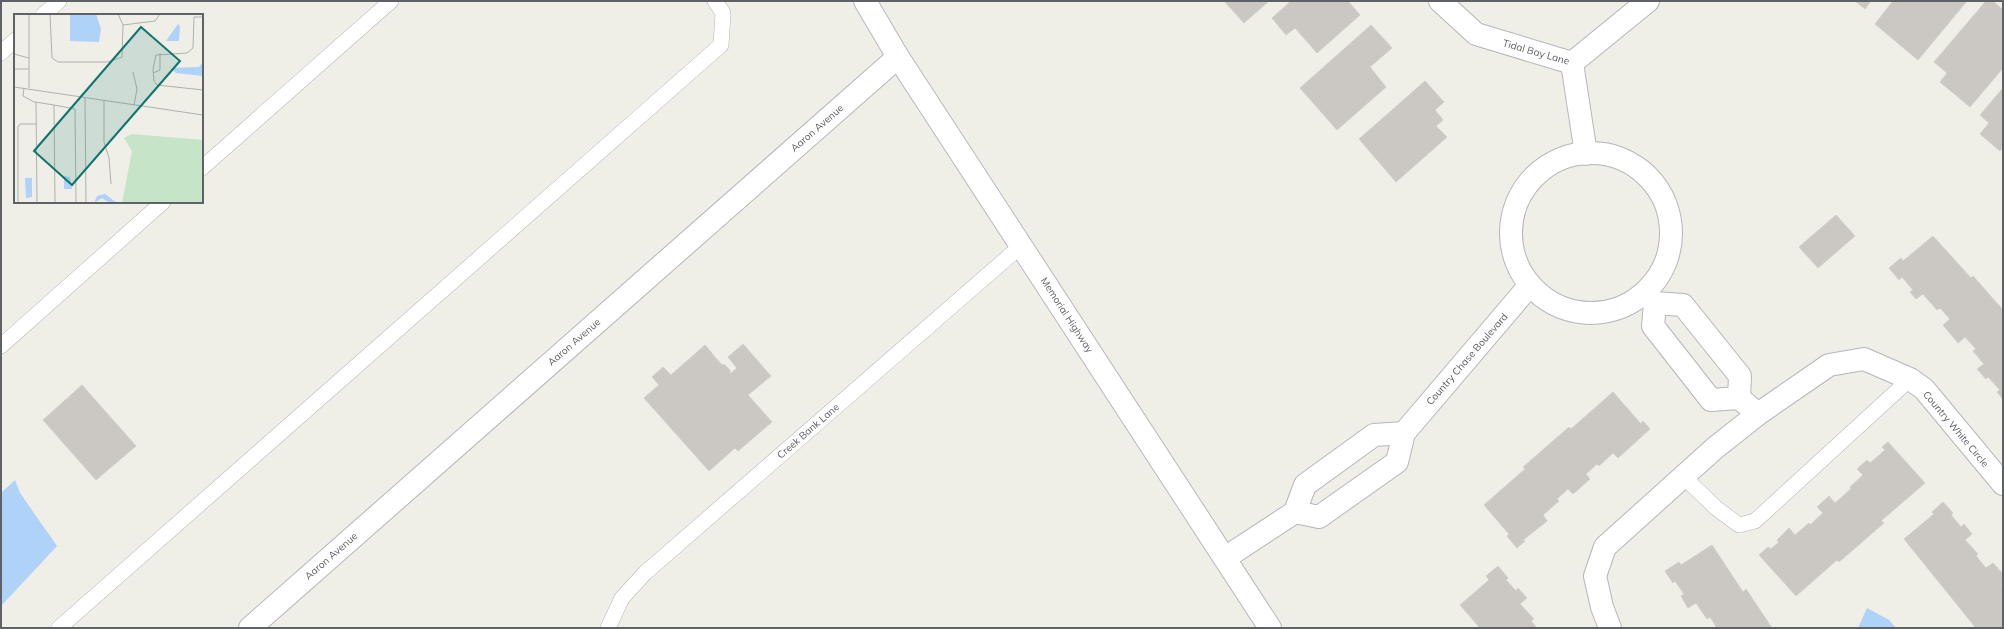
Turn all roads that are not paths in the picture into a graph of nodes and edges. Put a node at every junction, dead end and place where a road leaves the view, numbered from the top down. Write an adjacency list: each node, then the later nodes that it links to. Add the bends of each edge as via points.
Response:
1 (59, 1): 7 (lane)
2 (391, 1): 13 (lane)
3 (715, 1): 27 (lane, via 723,13 721,45)
4 (865, 1): 10 (street, Memorial Highway)
5 (1440, 1): 11 (street, Tidal Bay Lane, via 1476,34)
6 (1648, 1): 11 (street, Tidal Bay Lane)
7 (45, 14)
8 (14, 41): 9 (lane)
9 (1, 53)
10 (898, 57): 15 (street, Memorial Highway); 28 (street, Aaron Avenue)
11 (1572, 63): 12 (street)
12 (1586, 154): 16 (street, via 1571,155 1547,166 1527,185 1515,209 1511,235 1516,262); 17 (street, via 1598,153 1624,160 1647,175 1663,197 1671,222 1671,248)
13 (203, 167)
14 (162, 203): 18 (lane)
15 (1022, 245): 26 (street, Memorial Highway); 29 (lane, Creek Bank Lane, via 645,573 622,598)
16 (1530, 285): 17 (street, via 1550,302 1574,312 1599,314); 22 (street, Country Chase Boulevard)
17 (1651, 298): 20 (street, via 1683,306 1740,376); 20 (street, via 1653,326 1712,400)
18 (1, 346)
19 (1910, 380): 21 (street, Country White Circle, via 1864,359 1830,365); 23 (lane, via 1755,521 1739,525 1716,508); 24 (street, Country White Circle, via 1924,390)
20 (1739, 398): 21 (street)
21 (1758, 414): 23 (street, Country White Circle)
22 (1404, 433): 25 (street, via 1374,435 1305,485); 25 (street, Country Chase Boulevard, via 1397,462 1319,517)
23 (1684, 477): 31 (street, Country White Circle, via 1605,547 1595,576)
24 (2003, 484)
25 (1295, 512): 26 (street)
26 (1224, 558): 30 (street, Memorial Highway)
27 (59, 628)
28 (250, 628)
29 (608, 628)
30 (1270, 628)
31 (1610, 628)

